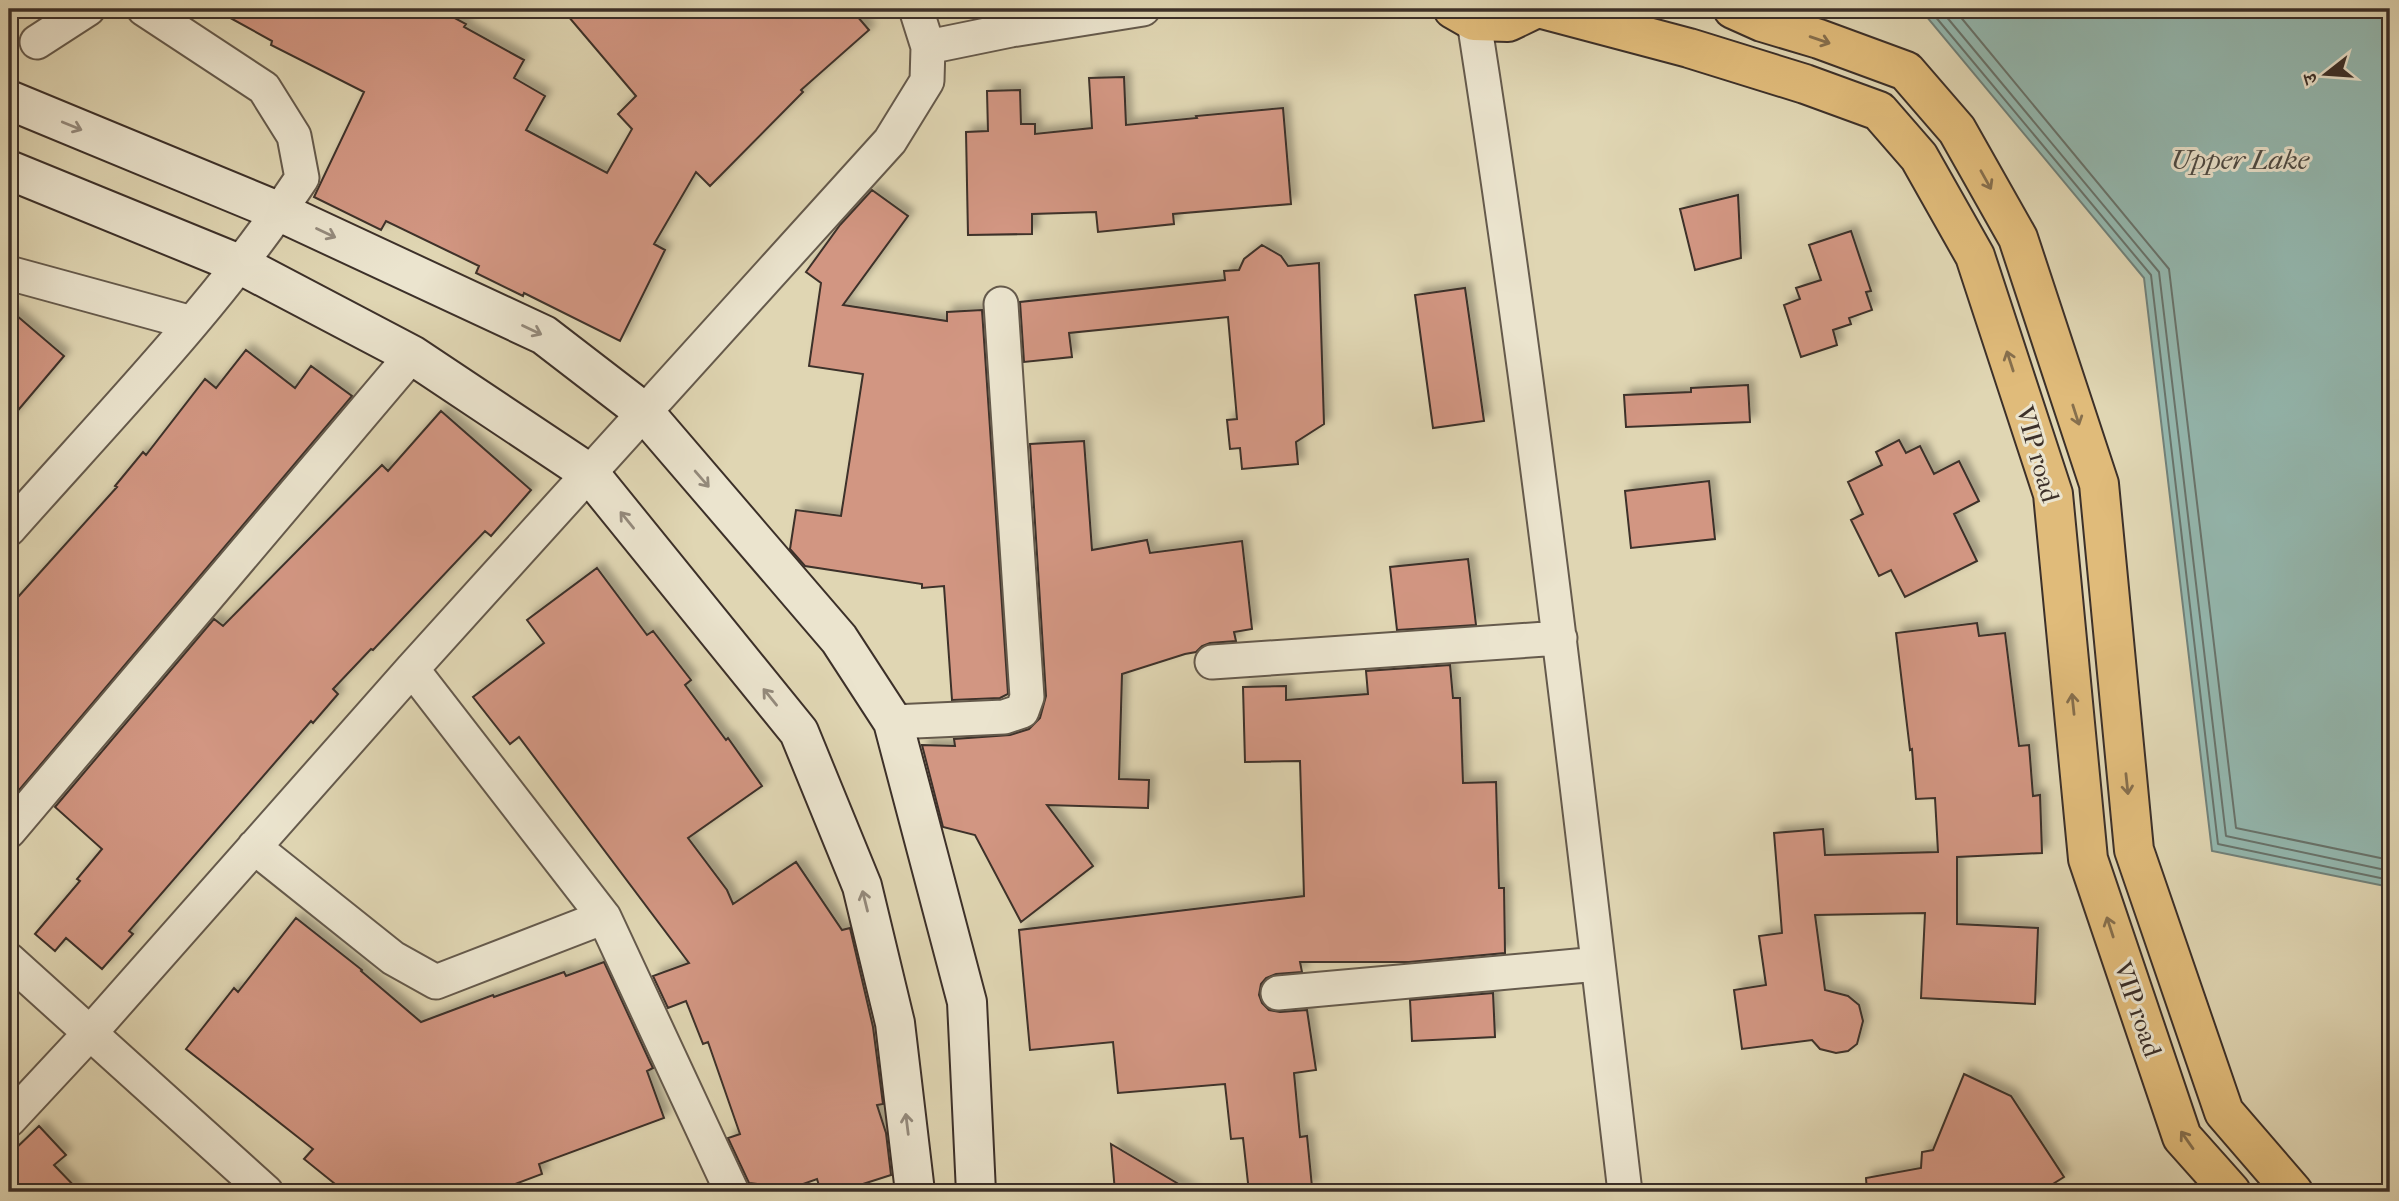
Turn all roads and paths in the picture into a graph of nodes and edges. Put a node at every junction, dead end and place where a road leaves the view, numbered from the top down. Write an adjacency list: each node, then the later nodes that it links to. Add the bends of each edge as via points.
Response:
1 (88, 9): 9 (street)
2 (144, 9): 13 (street, via 264,88 294,136 302,178)
3 (916, 9): 10 (street)
4 (1143, 9): 10 (street)
5 (1535, 9): 8 (main road, via 1508,22)
6 (1542, 9): 39 (main road, VIP road, one-way to 6, via 2182,1137 2088,859 2053,494 1975,256 1919,157 1879,111 1689,48)
7 (1733, 9): 40 (main road, VIP road, one-way to 40, via 1906,71 1957,130 2018,238 2099,484 2134,850 2224,1112)
8 (1464, 15): 22 (street, via 1507,234)
9 (37, 42)
10 (928, 47): 19 (street, via 927,82 890,141)
11 (9, 100): 13 (street, one-way to 13)
12 (9, 170): 14 (street)
13 (280, 212): 14 (street); 19 (street, one-way to 19, via 544,335)
14 (239, 264): 17 (street); 18 (street)
15 (9, 272): 17 (street)
16 (1001, 304): 25 (street, via 1027,697 1022,711 1004,717)
17 (192, 323): 21 (street)
18 (412, 355): 20 (street); 26 (street)
19 (643, 412): 20 (street); 25 (street, one-way to 25, via 839,639)
20 (589, 472): 24 (street); 36 (street, one-way to 20, via 895,1023 865,899 799,732)
21 (9, 529)
22 (1560, 638): 23 (street); 30 (street)
23 (1212, 662)
24 (412, 669): 27 (street); 28 (street)
25 (893, 722): 37 (street, via 967,1002)
26 (9, 831)
27 (254, 847): 28 (street, via 393,958 436,982); 32 (street)
28 (604, 917): 35 (street)
29 (9, 960): 32 (street)
30 (1598, 964): 31 (street); 38 (street)
31 (1278, 993)
32 (90, 1033): 33 (street); 34 (street)
33 (9, 1120)
34 (267, 1192)
35 (732, 1192)
36 (915, 1192)
37 (976, 1192)
38 (1625, 1192)
39 (2231, 1192)
40 (2292, 1192)

